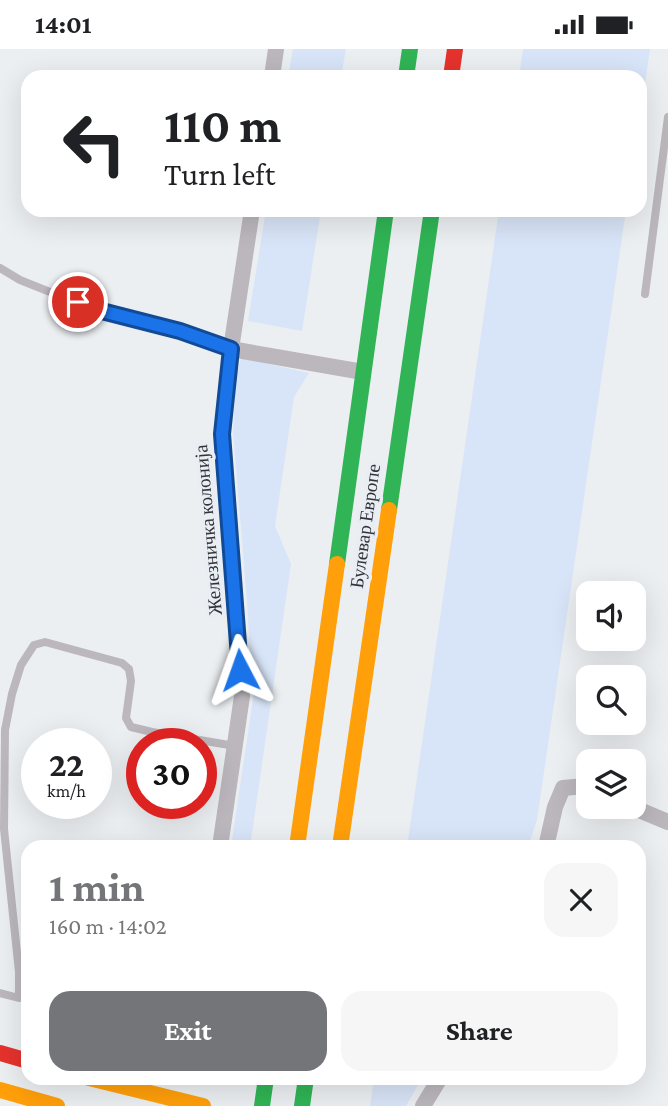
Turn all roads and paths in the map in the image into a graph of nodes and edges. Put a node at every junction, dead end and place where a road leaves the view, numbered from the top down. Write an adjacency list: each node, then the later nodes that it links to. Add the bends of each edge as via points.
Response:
1 (276, 49): 4 (street)
2 (410, 49): 5 (main road)
3 (455, 49): 6 (main road)
4 (273, 70)
5 (406, 70)
6 (452, 70)
7 (668, 117): 12 (lane)
8 (251, 217): 14 (street, Железничка колонија)
9 (385, 217): 15 (main road, Булевар Европе)
10 (431, 217): 22 (main road, Булевар Европе)
11 (0, 268): 13 (lane)
12 (645, 294)
13 (90, 308): 14 (street)
14 (231, 349): 15 (street); 16 (street, Железничка колонија, via 222,434 242,697)
15 (363, 372): 21 (main road, Булевар Европе)
16 (235, 746): 20 (street, Железничка колонија); 24 (lane, via 131,727 126,718 131,681 129,669 122,663 46,642 34,645 21,664 5,730 4,829 19,998)
17 (576, 787): 23 (street, via 564,788)
18 (646, 813): 19 (street)
19 (668, 822)
20 (221, 840)
21 (298, 840)
22 (341, 840)
23 (548, 840)
24 (0, 993)
25 (0, 1053): 26 (main road)
26 (21, 1059)
27 (114, 1085): 34 (main road)
28 (265, 1085): 35 (main road)
29 (305, 1085): 36 (main road)
30 (436, 1085): 37 (street)
31 (4, 1091): 32 (street); 33 (main road)
32 (24, 1106)
33 (57, 1106)
34 (203, 1106)
35 (262, 1106)
36 (302, 1106)
37 (423, 1106)

